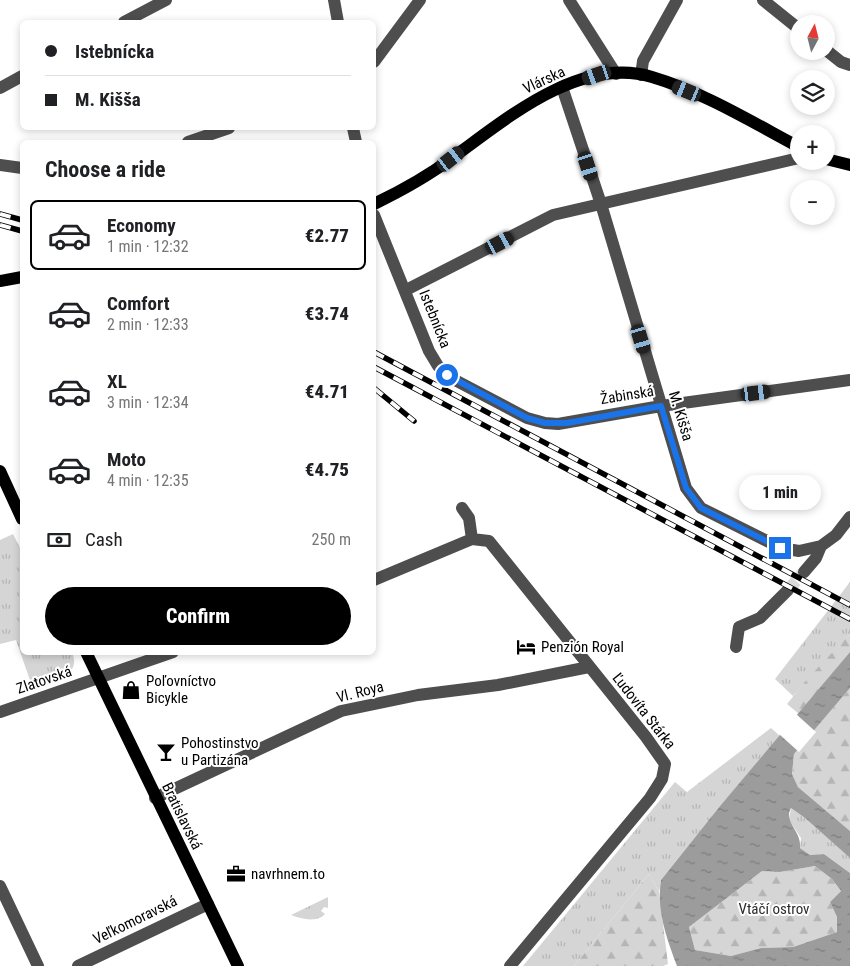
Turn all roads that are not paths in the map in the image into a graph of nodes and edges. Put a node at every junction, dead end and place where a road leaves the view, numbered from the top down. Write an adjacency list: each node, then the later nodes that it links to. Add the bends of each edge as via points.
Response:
1 (166, 0): 7 (street)
2 (334, 0): 8 (street)
3 (420, 0): 11 (street)
4 (569, 0): 13 (street)
5 (677, 0): 14 (street, via 644,61)
6 (763, 0): 9 (street)
7 (128, 20)
8 (338, 20)
9 (790, 22)
10 (835, 57): 12 (street)
11 (376, 59)
12 (850, 65)
13 (616, 74): 14 (main road, Vlárska); 16 (main road, Vlárska, via 597,75)
14 (641, 74): 20 (main road, Vlárska, via 704,98)
15 (20, 77): 17 (street)
16 (562, 87): 26 (main road, Vlárska, via 537,98 493,126 451,159); 27 (street, M. Kišša)
17 (0, 88)
18 (223, 130): 19 (street)
19 (194, 140)
20 (790, 142)
21 (790, 160): 27 (street)
22 (835, 161): 24 (main road)
23 (0, 165): 25 (street)
24 (850, 165)
25 (20, 168)
26 (376, 203)
27 (601, 204): 31 (street, via 553,215); 33 (street, M. Kišša)
28 (376, 220): 31 (street, Istebnícka)
29 (20, 277): 30 (main road)
30 (0, 281)
31 (406, 290): 34 (street, Istebnícka, via 429,351 447,375 527,418)
32 (850, 380): 33 (street, Žabinská)
33 (661, 406): 34 (street, Žabinská); 41 (street, M. Kišša, via 692,499 701,508 780,548)
34 (558, 424)
35 (0, 471): 37 (main road)
36 (462, 508): 39 (street, via 469,518)
37 (20, 515)
38 (850, 517): 40 (street, via 836,535)
39 (472, 539): 42 (street); 47 (street, Ľudovíta Stárka, via 485,539 492,543)
40 (821, 546): 41 (street, M. Kišša); 41 (street, via 804,572)
41 (799, 551)
42 (376, 579)
43 (788, 590): 44 (street, via 760,618 740,628)
44 (736, 647)
45 (87, 655): 48 (main road, Bratislavská)
46 (165, 655): 48 (street)
47 (589, 667): 50 (street, Vl. Roya, via 341,711); 56 (street, Ľudovíta Stárka, via 661,758 665,764 664,775 618,838)
48 (99, 679): 49 (street, Zlatovská); 50 (main road, Bratislavská)
49 (0, 712)
50 (155, 798): 52 (main road, Bratislavská)
51 (0, 886): 53 (street)
52 (208, 904): 54 (street, Veľkomoravská); 55 (main road, Bratislavská)
53 (38, 966)
54 (78, 966)
55 (238, 966)
56 (510, 966)

